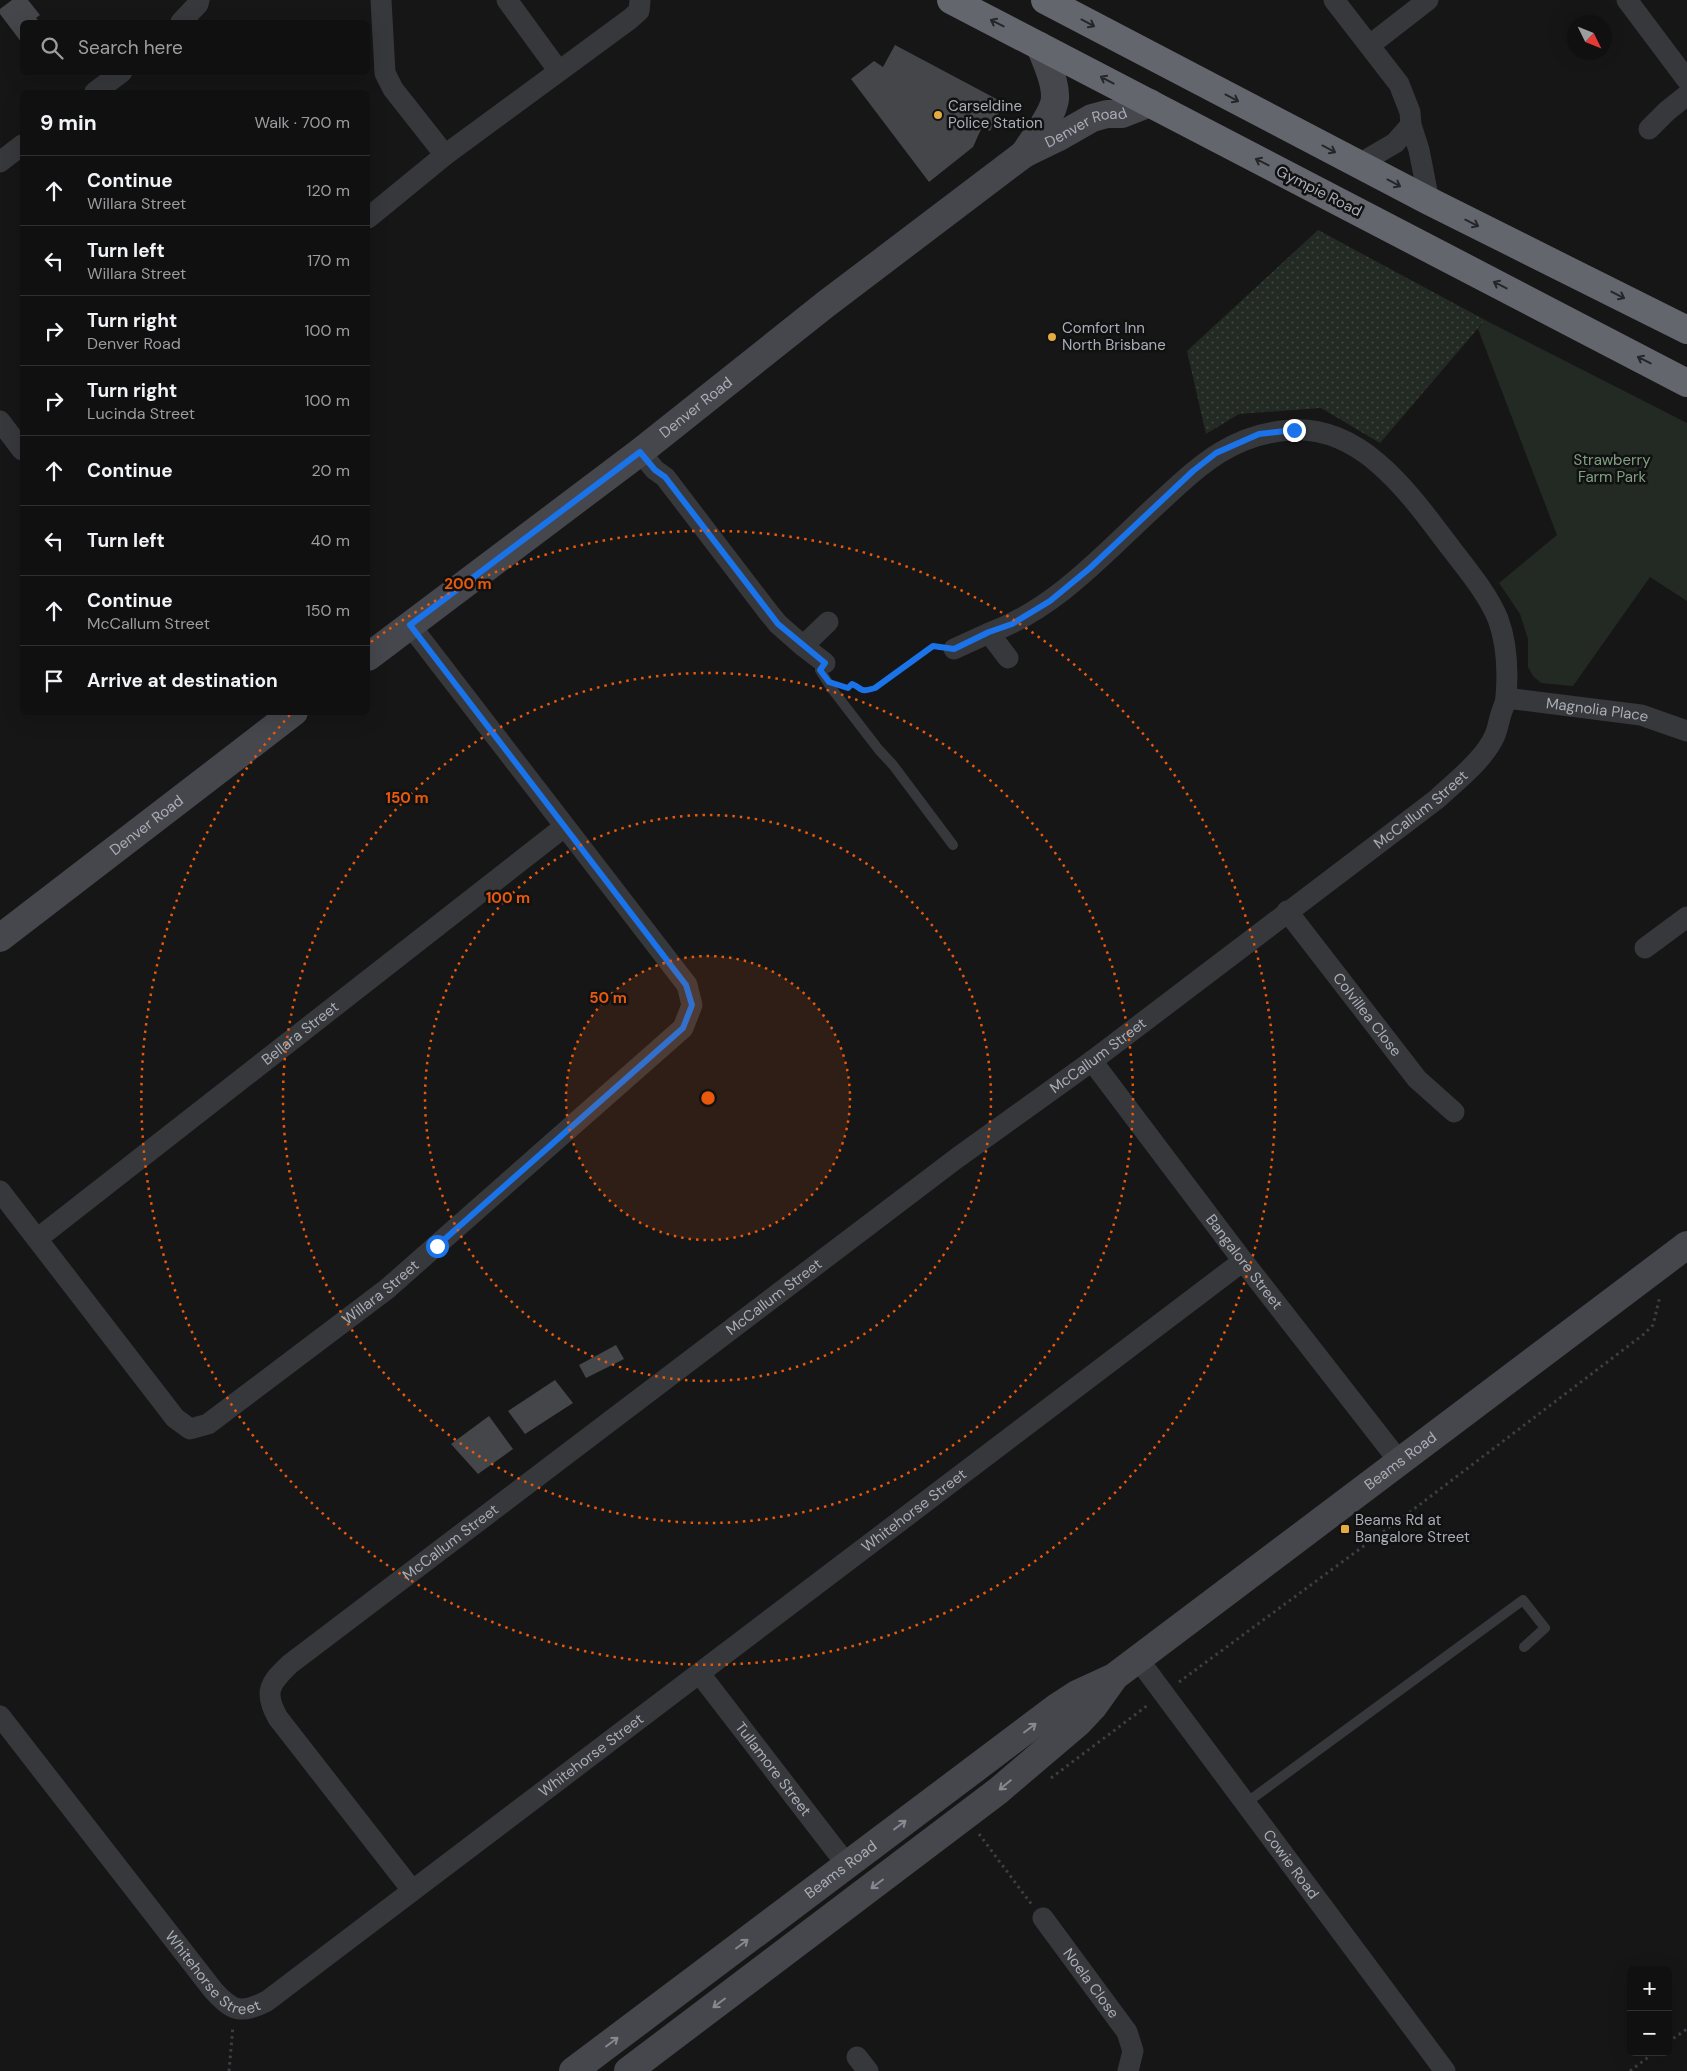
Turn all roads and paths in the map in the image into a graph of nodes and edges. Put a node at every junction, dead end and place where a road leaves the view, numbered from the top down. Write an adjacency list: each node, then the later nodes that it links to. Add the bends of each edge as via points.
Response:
1 (199, 0): 10 (street)
2 (381, 0): 23 (street, via 386,73 393,89)
3 (507, 0): 13 (street)
4 (640, 0): 13 (street, via 640,11)
5 (951, 0): 12 (highway, Gympie Road, one-way to 5)
6 (1045, 0): 25 (highway, one-way to 25)
7 (1334, 0): 11 (street)
8 (1428, 0): 11 (street)
9 (1627, 0): 15 (street)
10 (183, 20)
11 (1370, 45): 19 (street, via 1399,84 1410,112)
12 (1040, 46): 18 (highway, Gympie Road, one-way to 12); 22 (main road, Denver Road, via 1054,87 1054,100 1050,114)
13 (558, 70): 23 (street)
14 (118, 75): 16 (street)
15 (1687, 80)
16 (98, 90)
17 (1687, 95): 20 (street)
18 (1150, 103): 22 (main road, Denver Road, via 1122,114 1092,118); 29 (highway, Gympie Road, one-way to 18)
19 (1411, 126): 25 (street, via 1395,143); 26 (street)
20 (1649, 129)
21 (20, 147): 24 (street)
22 (1024, 154): 32 (main road, Denver Road, via 826,304)
23 (445, 156): 27 (street)
24 (0, 162)
25 (1359, 164): 26 (highway, one-way to 26)
26 (1429, 201): 28 (highway, one-way to 28)
27 (370, 216)
28 (1687, 330)
29 (1687, 383)
30 (0, 421): 31 (street)
31 (20, 447)
32 (640, 452): 34 (main road, Denver Road); 36 (street, via 665,477 778,624)
33 (828, 622): 36 (street)
34 (410, 625): 38 (main road, Denver Road); 44 (street, Willara Street)
35 (989, 632): 37 (street, McCallum Street); 39 (street); 41 (street, McCallum Street, via 1012,624 1050,601 1216,453 1259,434 1294,430 1324,434 1350,444 1390,473 1411,497 1474,579 1497,618 1505,646)
36 (803, 646): 40 (street)
37 (954, 649): 40 (path, via 933,646 868,690 859,690 852,684 848,688)
38 (370, 655)
39 (1008, 658)
40 (827, 672): 45 (lane, via 832,689)
41 (1506, 698): 43 (street, Magnolia Place, via 1641,715); 46 (street, McCallum Street, via 1495,736 1472,768 1437,799)
42 (290, 715): 48 (main road, Denver Road)
43 (1687, 731)
44 (564, 827): 53 (street, Bellara Street); 53 (street, Willara Street, via 686,985 692,1005 683,1028 387,1289 208,1424 190,1429 175,1418)
45 (952, 845)
46 (1287, 911): 50 (street, McCallum Street); 51 (street, Colvillea Close, via 1417,1079)
47 (1687, 917): 49 (street)
48 (0, 938)
49 (1644, 948)
50 (1092, 1060): 55 (street, Bangalore Street); 68 (street, McCallum Street, via 956,1158 298,1658 274,1680 269,1693 271,1706 278,1718)
51 (1454, 1112)
52 (0, 1191): 53 (street, Willara Street)
53 (37, 1239)
54 (1687, 1245): 57 (main road, Beams Road)
55 (1243, 1261): 57 (street, Bangalore Street); 60 (street, Whitehorse Street)
56 (1661, 1295): 62 (path, via 1653,1325 1644,1334)
57 (1399, 1461): 59 (main road, Beams Road)
58 (1524, 1647): 65 (lane, via 1545,1628 1523,1600)
59 (1138, 1659): 61 (main road, Beams Road); 62 (street, Cowie Road)
60 (700, 1674): 67 (street, Tullamore Street); 68 (street, Whitehorse Street)
61 (1114, 1677): 67 (main road, Beams Road, one-way to 61, via 1057,1707); 77 (main road, Beams Road, one-way to 77, via 1079,1722 998,1792)
62 (1164, 1694): 64 (path); 65 (street, Cowie Road)
63 (0, 1716): 70 (street, Whitehorse Street, via 213,1990)
64 (1048, 1781)
65 (1246, 1803): 78 (street, Cowie Road)
66 (986, 1828): 69 (path, via 978,1833)
67 (847, 1865): 76 (main road, Beams Road, one-way to 67)
68 (412, 1890): 70 (street, Whitehorse Street, via 267,2000 252,2009)
69 (1043, 1918): 74 (street, Noela Close, via 1127,2032)
70 (236, 2010): 75 (path)
71 (1687, 2029): 72 (path)
72 (1672, 2039)
73 (1650, 2056): 79 (path)
74 (1130, 2061)
75 (229, 2071)
76 (573, 2071)
77 (628, 2071)
78 (1445, 2071)
79 (1630, 2071)

